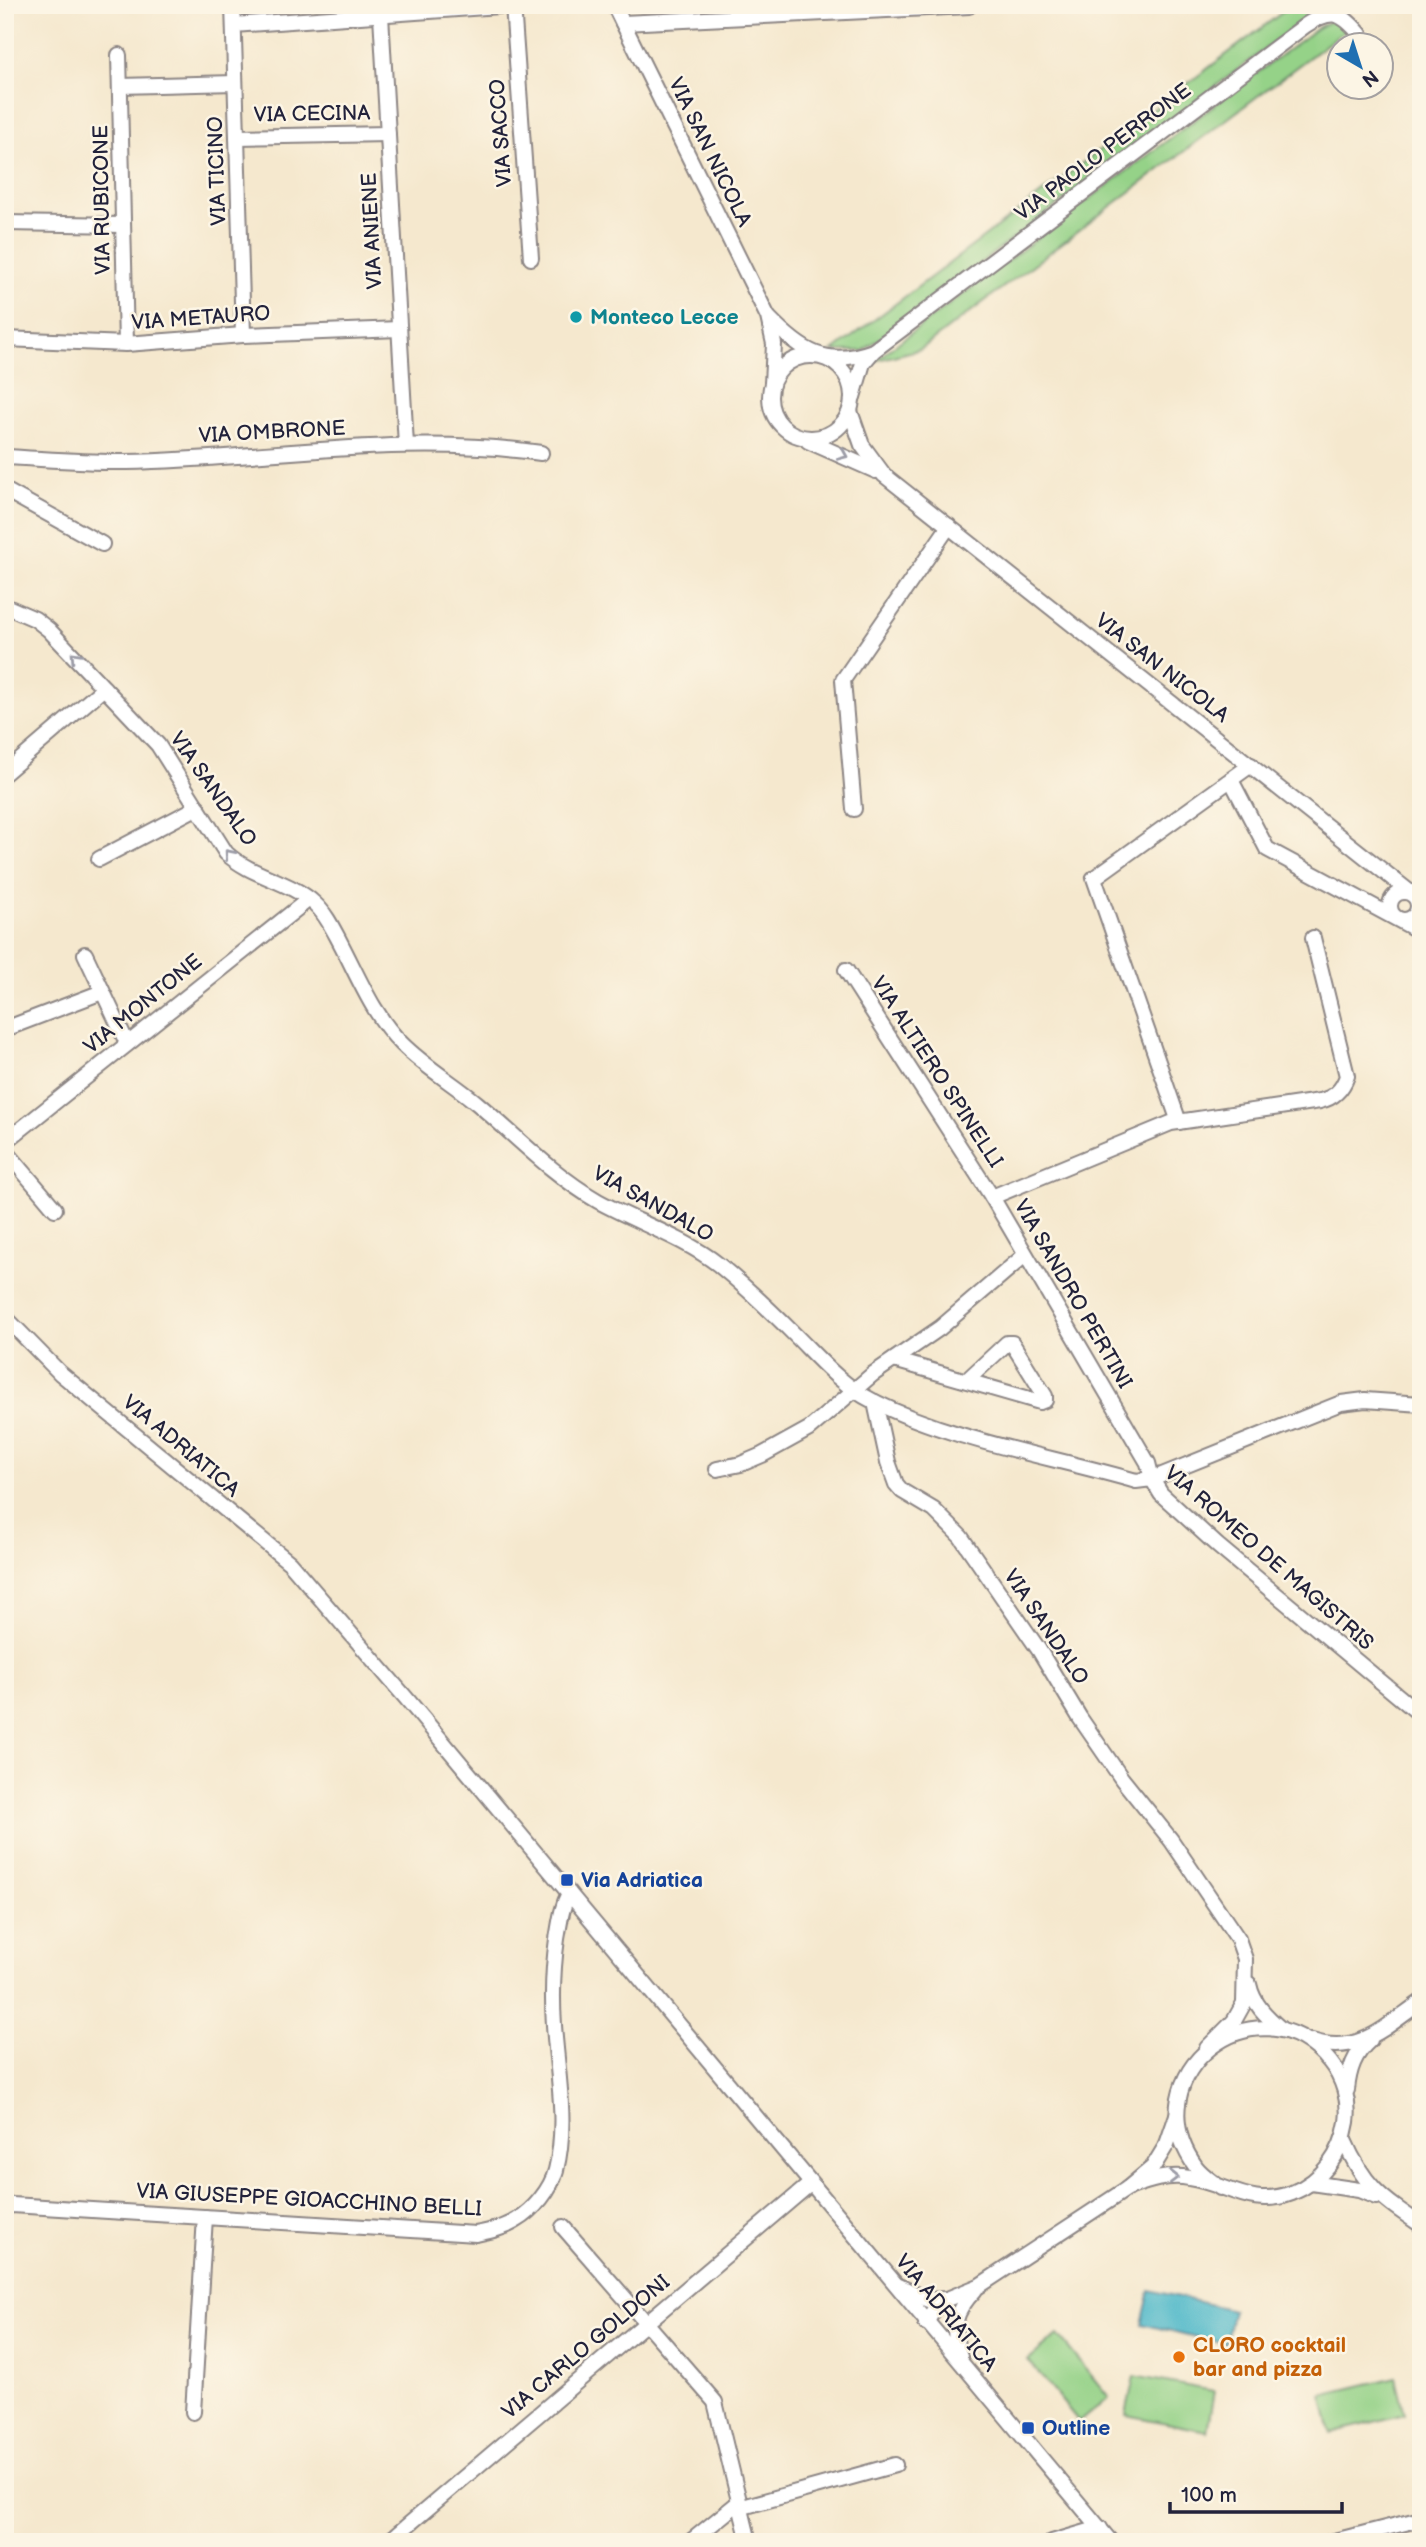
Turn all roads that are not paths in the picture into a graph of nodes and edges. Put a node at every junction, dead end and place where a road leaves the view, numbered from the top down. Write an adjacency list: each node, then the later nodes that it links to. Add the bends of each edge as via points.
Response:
1 (233, 5): 7 (street, VIA TICINO)
2 (513, 5): 5 (street); 16 (street, VIA SACCO)
3 (614, 5): 6 (street, VIA SAN NICOLA)
4 (969, 6): 6 (street)
5 (381, 15): 7 (street); 12 (street, VIA ANIENE)
6 (623, 23): 17 (street, VIA SAN NICOLA)
7 (234, 25): 10 (street, VIA TICINO)
8 (1358, 32): 22 (street, VIA PAOLO PERRONE, via 1332,13 1306,25)
9 (119, 55): 11 (street, VIA RUBICONE)
10 (235, 83): 11 (street); 13 (street, VIA TICINO)
11 (120, 86): 15 (street, VIA RUBICONE)
12 (388, 134): 13 (street, VIA CECINA); 18 (street, VIA ANIENE)
13 (237, 137): 19 (street, VIA TICINO)
14 (5, 223): 15 (street)
15 (123, 225): 21 (street, VIA RUBICONE)
16 (531, 258)
17 (768, 317): 23 (street, VIA SAN NICOLA); 24 (street, VIA SAN NICOLA, via 774,344)
18 (399, 329): 19 (street, VIA METAURO); 27 (street, VIA ANIENE)
19 (243, 335): 21 (street, VIA METAURO)
20 (5, 339): 21 (street, VIA METAURO)
21 (126, 344)
22 (873, 351): 23 (street, VIA PAOLO PERRONE, via 844,359); 25 (street, VIA PAOLO PERRONE, via 863,363)
23 (819, 357): 24 (street, via 791,361); 25 (street, VIA SAN NICOLA, via 841,368 849,380)
24 (772, 384): 26 (street, VIA SAN NICOLA, via 774,415 781,426)
25 (852, 404): 26 (street, via 840,427 830,434); 30 (street, VIA SAN NICOLA, via 862,446)
26 (800, 437): 30 (street, VIA SAN NICOLA, one-way to 30)
27 (405, 445): 28 (street, VIA OMBRONE, via 494,446); 29 (street, VIA OMBRONE, via 127,462)
28 (541, 453)
29 (5, 457)
30 (884, 475): 32 (street, VIA SAN NICOLA)
31 (5, 490): 33 (street)
32 (949, 526): 36 (street, VIA SAN NICOLA); 40 (street, via 843,680)
33 (102, 544)
34 (5, 606): 35 (street, VIA SANDALO, one-way to 34, via 49,629)
35 (104, 688): 37 (street); 39 (street, VIA SANDALO, via 158,745)
36 (1251, 765): 38 (street); 42 (street, VIA SAN NICOLA)
37 (5, 773)
38 (1231, 780): 44 (street, via 1267,849); 52 (street, via 1094,878)
39 (198, 807): 41 (street); 43 (street, VIA SANDALO, one-way to 39, via 238,864 226,853)
40 (854, 809)
41 (99, 859)
42 (1417, 898): 44 (street, VIA SAN NICOLA, via 1403,892 1394,895 1390,913)
43 (309, 899): 51 (street, VIA MONTONE); 61 (street, VIA SANDALO, via 329,922 374,1008 424,1065 470,1097 568,1181 716,1263)
44 (1397, 920): 45 (street)
45 (1421, 932)
46 (1313, 938): 52 (street, VIA SANDRO PERTINI, via 1346,1070 1340,1091 1320,1101)
47 (85, 954): 49 (street)
48 (846, 970): 55 (street, VIA ALTIERO SPINELLI)
49 (102, 992): 50 (street); 51 (street)
50 (5, 1029)
51 (127, 1043): 53 (street, VIA MONTONE)
52 (1179, 1122): 55 (street, VIA SANDRO PERTINI)
53 (5, 1142)
54 (5, 1150): 56 (street)
55 (992, 1197): 57 (street, VIA SANDRO PERTINI)
56 (55, 1209)
57 (1025, 1255): 59 (street, via 940,1328); 65 (street, VIA SANDRO PERTINI, via 1148,1463)
58 (5, 1317): 67 (street, VIA ADRIATICA, via 60,1373 290,1563)
59 (894, 1360): 60 (street); 61 (street)
60 (966, 1381): 60 (street, via 1040,1402 1045,1400 1012,1343)
61 (853, 1390): 62 (street, VIA SANDALO); 64 (street, via 794,1438 741,1464)
62 (875, 1402): 65 (street, VIA ROMEO DE MAGISTRIS, via 1015,1449 1136,1481); 68 (street, VIA SANDALO, via 896,1485 943,1517 961,1537 1122,1779 1223,1915 1242,1948)
63 (1421, 1404): 65 (street, via 1366,1399 1341,1403)
64 (717, 1469)
65 (1152, 1479): 66 (street, VIA ROMEO DE MAGISTRIS, via 1161,1494 1218,1546)
66 (1421, 1715)
67 (569, 1893): 78 (street, VIA ADRIATICA); 83 (street, VIA GIUSEPPE GIOACCHINO BELLI, via 560,1920 554,1984 560,2092 556,2171 542,2196 519,2220 477,2234)
68 (1246, 1974): 70 (street, VIA SANDALO, via 1251,1996); 73 (street, VIA SANDALO, via 1240,2011)
69 (1421, 2002): 71 (street)
70 (1282, 2030): 72 (street); 73 (street, via 1255,2028 1230,2034)
71 (1378, 2032): 72 (street, via 1359,2043 1341,2046); 74 (street, via 1352,2063)
72 (1298, 2035): 74 (street, via 1329,2060)
73 (1207, 2048): 75 (street, via 1180,2090)
74 (1347, 2096): 76 (street)
75 (1177, 2114): 79 (street, via 1153,2166); 80 (street, via 1182,2143 1197,2169)
76 (1344, 2140): 77 (street, via 1331,2164); 81 (street, via 1368,2184)
77 (1311, 2183): 80 (street, via 1266,2199); 81 (street, via 1359,2190)
78 (810, 2185): 86 (street, VIA ADRIATICA); 90 (street, VIA CARLO GOLDONI)
79 (1128, 2188): 80 (street, one-way to 80, via 1159,2177 1190,2178); 87 (street)
80 (1220, 2188)
81 (1387, 2202): 84 (street)
82 (5, 2207): 83 (street, VIA GIUSEPPE GIOACCHINO BELLI)
83 (205, 2217): 93 (street)
84 (1421, 2225)
85 (564, 2227): 90 (street)
86 (893, 2283): 88 (street, via 928,2300); 91 (street, VIA ADRIATICA)
87 (979, 2286): 88 (street); 89 (street)
88 (947, 2299): 91 (street)
89 (959, 2310): 91 (street, via 938,2323); 92 (street, via 953,2325)
90 (646, 2322): 95 (street, via 715,2402); 98 (street, VIA CARLO GOLDONI)
91 (926, 2323): 92 (street, VIA ADRIATICA)
92 (962, 2365): 97 (street, VIA ADRIATICA)
93 (193, 2412)
94 (895, 2465): 95 (street)
95 (738, 2505): 99 (street); 100 (street)
96 (1421, 2519): 103 (street)
97 (1100, 2528): 101 (street); 102 (street, VIA ADRIATICA)
98 (388, 2542)
99 (691, 2542)
100 (748, 2542)
101 (1052, 2542)
102 (1111, 2542)
103 (1329, 2542)

